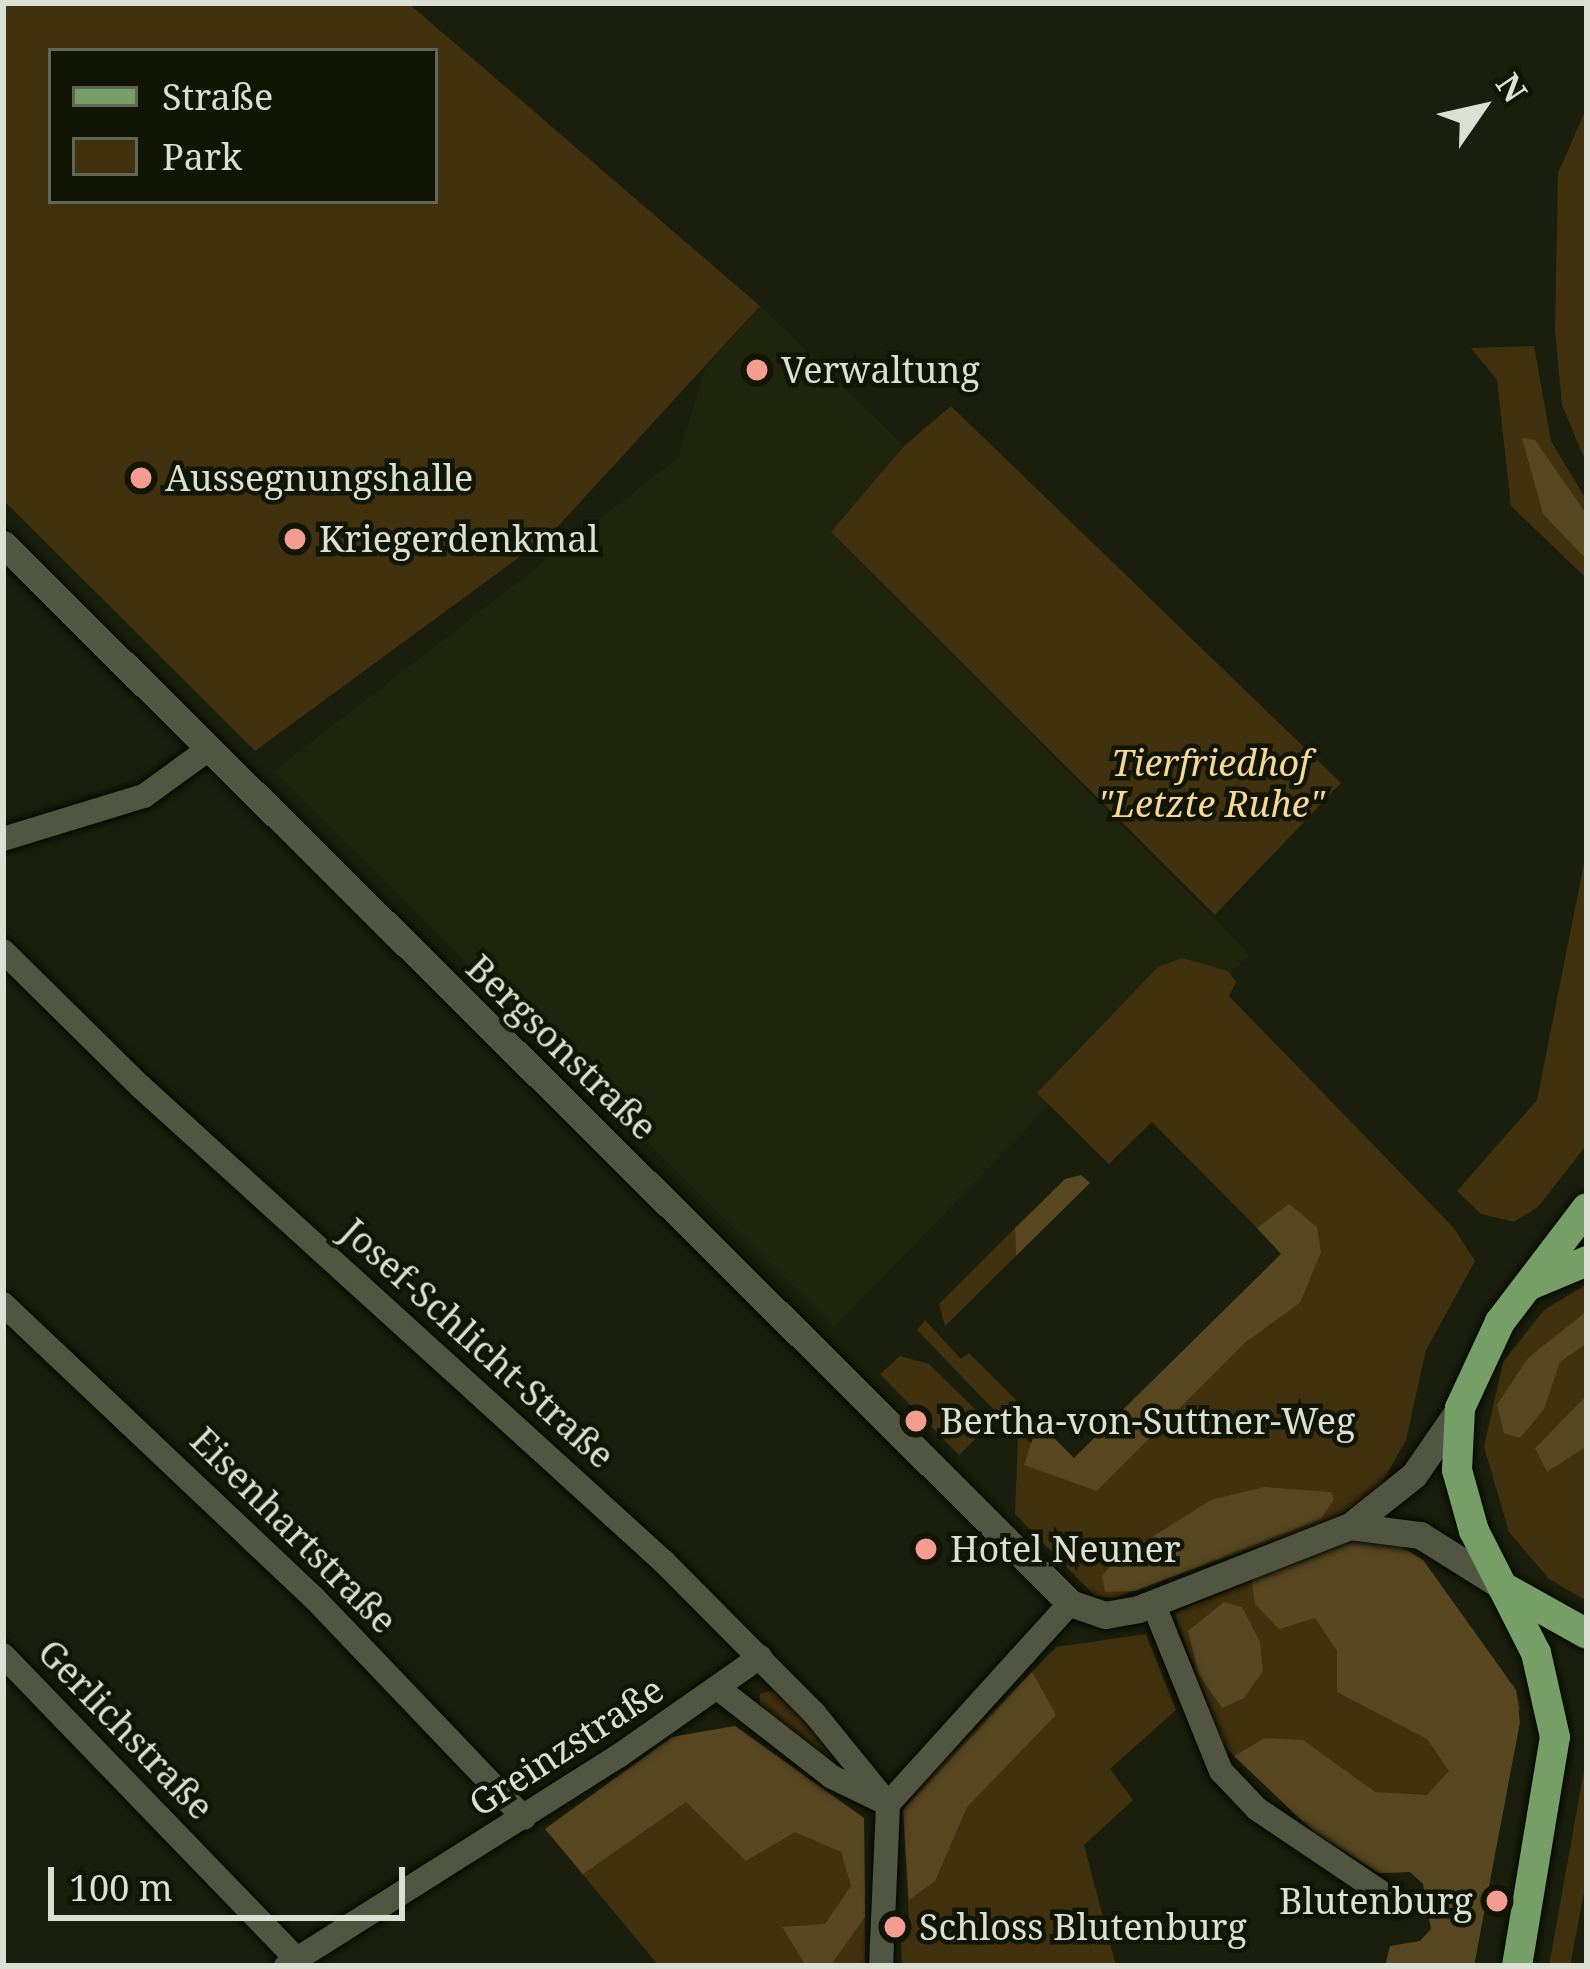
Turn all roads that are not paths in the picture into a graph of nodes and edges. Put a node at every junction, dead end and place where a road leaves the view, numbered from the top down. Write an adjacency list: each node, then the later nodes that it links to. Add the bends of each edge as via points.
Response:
1 (3, 544): 2 (street, Bergsonstraße)
2 (206, 751): 3 (street, via 144,796); 12 (street, Bergsonstraße)
3 (3, 839)
4 (3, 951): 16 (street, Josef-Schlicht-Straße)
5 (1587, 1208): 7 (main road)
6 (1587, 1261): 7 (main road)
7 (1529, 1285): 9 (main road, via 1475,1362)
8 (3, 1304): 19 (street, Eisenhartstraße, via 314,1598)
9 (1460, 1408): 10 (street, via 1414,1474); 11 (main road, via 1457,1471 1474,1531)
10 (1350, 1526): 11 (street, via 1420,1535); 13 (street)
11 (1503, 1587): 14 (main road); 23 (main road, via 1536,1654 1556,1737)
12 (1070, 1603): 13 (street, via 1105,1615); 18 (street)
13 (1154, 1603): 20 (street, via 1221,1771 1257,1809)
14 (1587, 1634)
15 (3, 1654): 21 (street, Gerlichstraße)
16 (760, 1657): 17 (street, Greinzstraße); 18 (street, Josef-Schlicht-Straße)
17 (719, 1689): 18 (street, via 844,1785); 19 (street, Greinzstraße)
18 (888, 1804): 22 (street)
19 (524, 1818): 21 (street, Greinzstraße)
20 (1397, 1904)
21 (291, 1963)
22 (881, 1966)
23 (1516, 1966)

